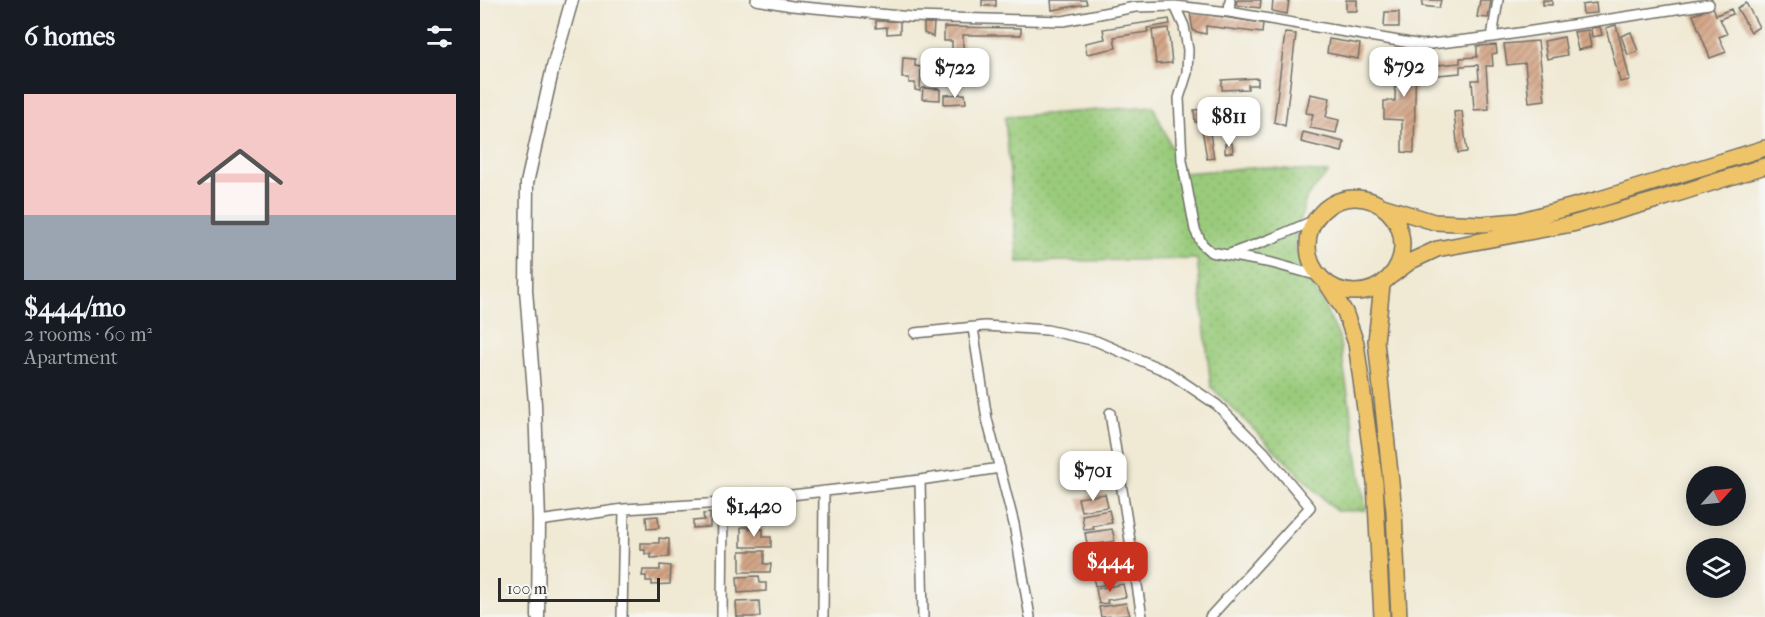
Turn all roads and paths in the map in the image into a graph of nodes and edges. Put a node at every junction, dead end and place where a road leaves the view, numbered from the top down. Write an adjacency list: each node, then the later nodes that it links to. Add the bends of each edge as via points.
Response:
1 (572, 0): 25 (street, via 527,183 525,290 535,404)
2 (756, 0): 5 (street, via 911,17 1063,21)
3 (1230, 0): 8 (street)
4 (1498, 0): 9 (street)
5 (1135, 4): 7 (street)
6 (1709, 4): 9 (street)
7 (1175, 6): 8 (street); 14 (street, via 1188,50 1187,73 1179,98 1182,160 1196,230 1211,252)
8 (1229, 12): 9 (street, via 1422,45)
9 (1492, 38)
10 (1765, 148): 12 (highway, via 1518,221 1434,222)
11 (1765, 166): 16 (highway, via 1572,224 1437,249 1411,261)
12 (1379, 205): 13 (highway, via 1366,199 1337,201); 16 (highway, via 1394,219 1402,238 1398,264)
13 (1315, 220): 14 (street); 15 (highway, via 1308,249 1311,263)
14 (1227, 255): 15 (street, via 1272,263)
15 (1323, 280): 16 (highway, via 1337,289 1360,292); 34 (highway, via 1345,312 1356,343 1375,483)
16 (1386, 280): 35 (highway, via 1376,341 1394,510)
17 (974, 328): 18 (street); 20 (street, via 987,419); 33 (street, via 1047,330 1096,341 1168,372 1217,405 1264,452 1310,507)
18 (915, 333)
19 (1110, 413): 32 (street)
20 (1000, 468): 21 (street); 31 (street)
21 (920, 480): 22 (street); 30 (street)
22 (824, 491): 23 (street); 29 (street)
23 (723, 503): 24 (street); 28 (street)
24 (624, 509): 25 (street); 27 (street)
25 (539, 521): 26 (street)
26 (538, 617)
27 (622, 617)
28 (722, 617)
29 (823, 617)
30 (923, 617)
31 (1030, 617)
32 (1142, 617)
33 (1210, 617)
34 (1382, 617)
35 (1399, 617)

